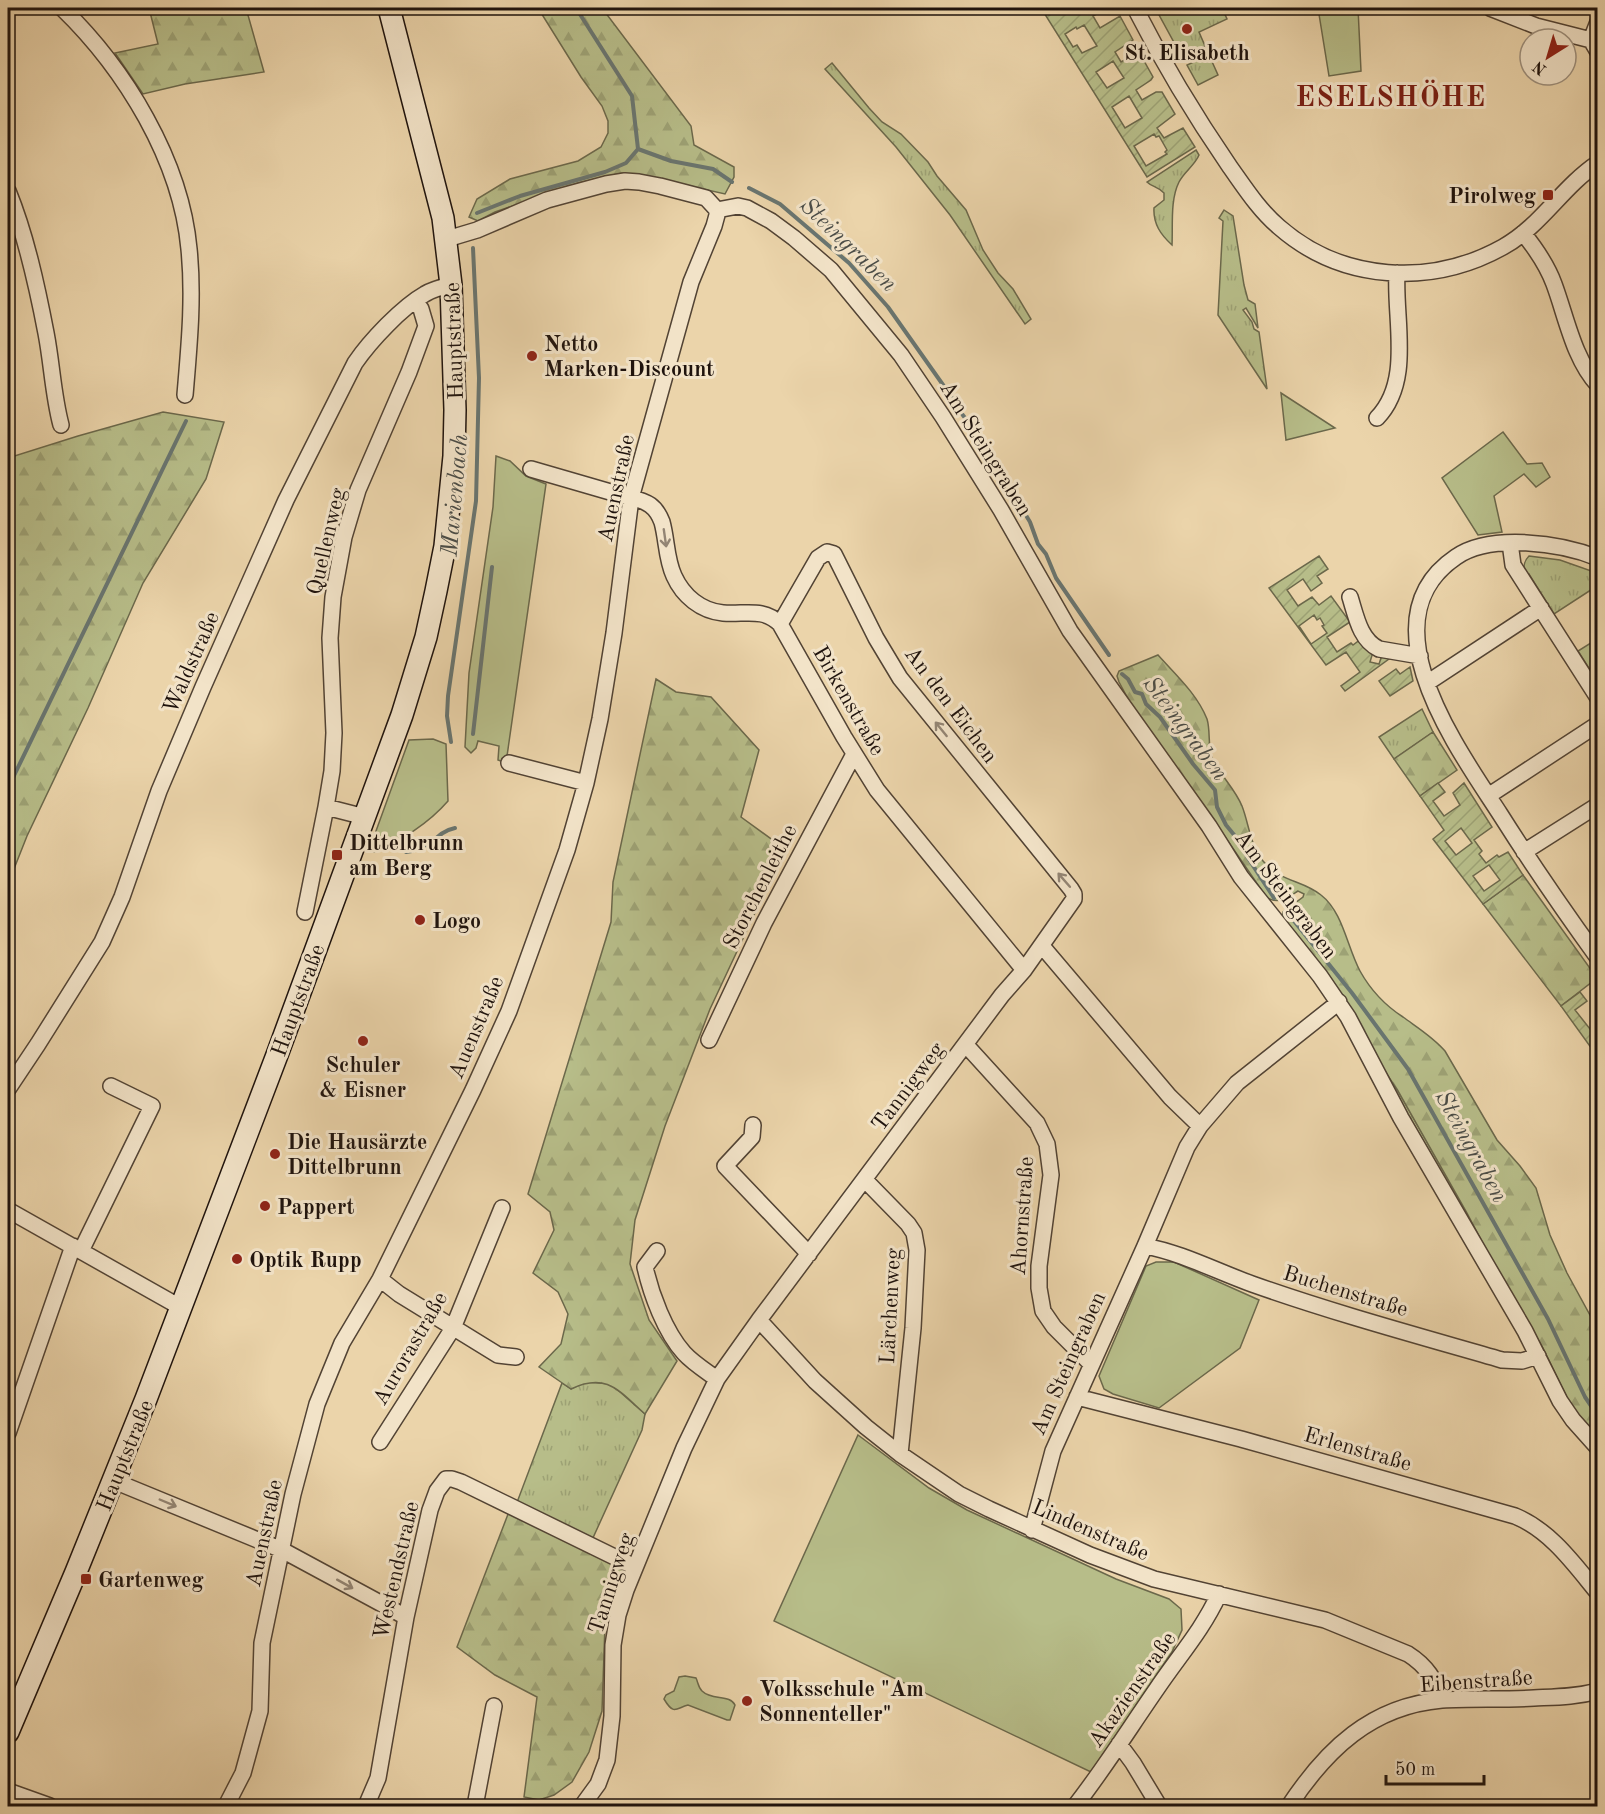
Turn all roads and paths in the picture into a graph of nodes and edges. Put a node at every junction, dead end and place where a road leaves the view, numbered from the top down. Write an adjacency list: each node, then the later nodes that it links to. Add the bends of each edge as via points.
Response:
1 (62, 8): 16 (street, via 117,71 147,117 181,204 191,284)
2 (389, 8): 11 (street, Hauptstraße)
3 (1135, 8): 12 (street, via 1214,144 1277,225 1333,260 1366,270)
4 (1490, 8): 6 (street)
5 (1598, 22): 6 (street)
6 (1594, 46)
7 (1598, 163): 10 (street)
8 (8, 190): 18 (street, via 46,333)
9 (717, 210): 11 (street, via 706,198 625,181 547,200); 20 (street, Auenstraße, via 691,282); 42 (street, Am Steingraben, via 747,208 794,237 831,270 901,355 1001,510 1070,631 1209,826 1241,878)
10 (1523, 233): 12 (street, via 1457,267); 15 (street, via 1548,269 1570,335 1590,378)
11 (447, 239): 13 (street, Hauptstraße)
12 (1397, 273): 17 (street, via 1398,369 1391,399)
13 (452, 285): 14 (street, Waldstraße, via 432,290); 36 (street, Hauptstraße, via 454,456 445,546 426,637)
14 (415, 301): 35 (street, Quellenweg, via 426,326 358,490 333,597 330,638 334,733); 46 (street, Waldstraße, via 355,363 286,500 212,666 102,942)
15 (1598, 385)
16 (186, 395)
17 (1377, 418)
18 (61, 425)
19 (531, 469): 20 (street)
20 (631, 498): 25 (street, one-way to 25, via 650,504 659,515 674,578 695,603 724,613 761,613); 32 (street, Auenstraße, via 609,664)
21 (1510, 543): 22 (street, via 1557,546); 24 (street, via 1513,565); 26 (street, via 1468,550 1437,573 1419,606)
22 (1598, 558)
23 (1350, 597): 26 (street, via 1360,629 1374,646)
24 (1541, 608): 27 (street); 28 (street)
25 (780, 624): 30 (street, Birkenstraße); 39 (street, An den Eichen, one-way to 25, via 1071,905 1074,894 900,678 832,552 818,558)
26 (1420, 656): 27 (street)
27 (1427, 683): 33 (street, via 1442,721)
28 (1598, 698)
29 (1598, 724): 33 (street)
30 (854, 754): 41 (street, Birkenstraße, via 877,790); 43 (street, Storchenleithe, via 764,923)
31 (509, 763): 32 (street)
32 (586, 783): 56 (street, Auenstraße, via 567,850 509,1011)
33 (1488, 795): 37 (street)
34 (1598, 805): 37 (street)
35 (326, 807): 36 (street); 38 (street, Quellenweg)
36 (365, 817): 57 (street, Hauptstraße)
37 (1524, 852): 40 (street)
38 (305, 912)
39 (1042, 946): 41 (street, Tannigweg); 48 (street)
40 (1598, 958)
41 (1024, 970): 44 (street, Tannigweg)
42 (1339, 1002): 48 (street, Am Steingraben, via 1250,1071); 60 (street, Am Steingraben)
43 (709, 1040)
44 (966, 1045): 49 (street, Tannigweg); 62 (street, Ahornstraße, via 1037,1123 1047,1144 1051,1175 1039,1266 1042,1311)
45 (111, 1086): 53 (street, via 152,1106)
46 (8, 1089)
47 (753, 1125): 55 (street, via 752,1137 725,1166)
48 (1200, 1126): 52 (street, Am Steingraben, via 1187,1147)
49 (865, 1180): 55 (street, Tannigweg); 68 (street, Lärchenweg, via 908,1224 917,1250)
50 (502, 1208): 59 (street, Aurorastraße)
51 (8, 1210): 53 (street)
52 (1145, 1246): 60 (street, Buchenstraße, via 1168,1250 1263,1287 1502,1360); 62 (street, Am Steingraben)
53 (77, 1249): 57 (street); 65 (street)
54 (657, 1251): 63 (street, via 645,1267 653,1297 683,1352)
55 (809, 1254): 58 (street, Tannigweg)
56 (380, 1280): 59 (street); 71 (street, Auenstraße, via 342,1343 317,1404)
57 (180, 1307): 69 (street, Hauptstraße)
58 (759, 1320): 63 (street, Tannigweg); 68 (street, Lindenstraße, via 815,1381)
59 (453, 1328): 61 (street, via 498,1355); 66 (street, Aurorastraße)
60 (1538, 1356): 67 (street, Am Steingraben, via 1560,1401)
61 (516, 1357)
62 (1091, 1364): 64 (street, Am Steingraben)
63 (717, 1379): 72 (street, Tannigweg)
64 (1077, 1397): 70 (street, Am Steingraben, via 1053,1450); 73 (street, Erlenstraße, via 1515,1516 1551,1539)
65 (8, 1432)
66 (380, 1442)
67 (1598, 1448)
68 (900, 1454): 70 (street, Lindenstraße, via 959,1494)
69 (114, 1481): 71 (street, one-way to 71); 79 (street, Hauptstraße)
70 (1032, 1530): 74 (street, Lindenstraße, via 1144,1576)
71 (282, 1550): 75 (street, one-way to 75); 83 (street, Auenstraße, via 262,1643 260,1711 243,1773)
72 (635, 1567): 75 (street, Westendstraße, via 460,1482 446,1479 436,1491 430,1510); 86 (street, Tannigweg, via 618,1615 613,1645 607,1760 598,1784)
73 (1598, 1593)
74 (1219, 1594): 77 (street, Lindenstraße, via 1325,1620 1408,1654 1428,1671); 80 (street, Akazienstraße, via 1193,1641)
75 (406, 1617): 84 (street, Westendstraße, via 378,1778)
76 (1598, 1691): 77 (street, Eibenstraße, via 1514,1700)
77 (1442, 1700): 89 (street, Eibenstraße, via 1394,1712 1353,1733 1333,1749)
78 (494, 1706): 85 (street)
79 (8, 1732)
80 (1119, 1744): 87 (street, Akazienstraße); 88 (street)
81 (8, 1791): 82 (street)
82 (50, 1806)
83 (225, 1806)
84 (366, 1806)
85 (475, 1806)
86 (582, 1806)
87 (1075, 1806)
88 (1159, 1806)
89 (1289, 1806)

